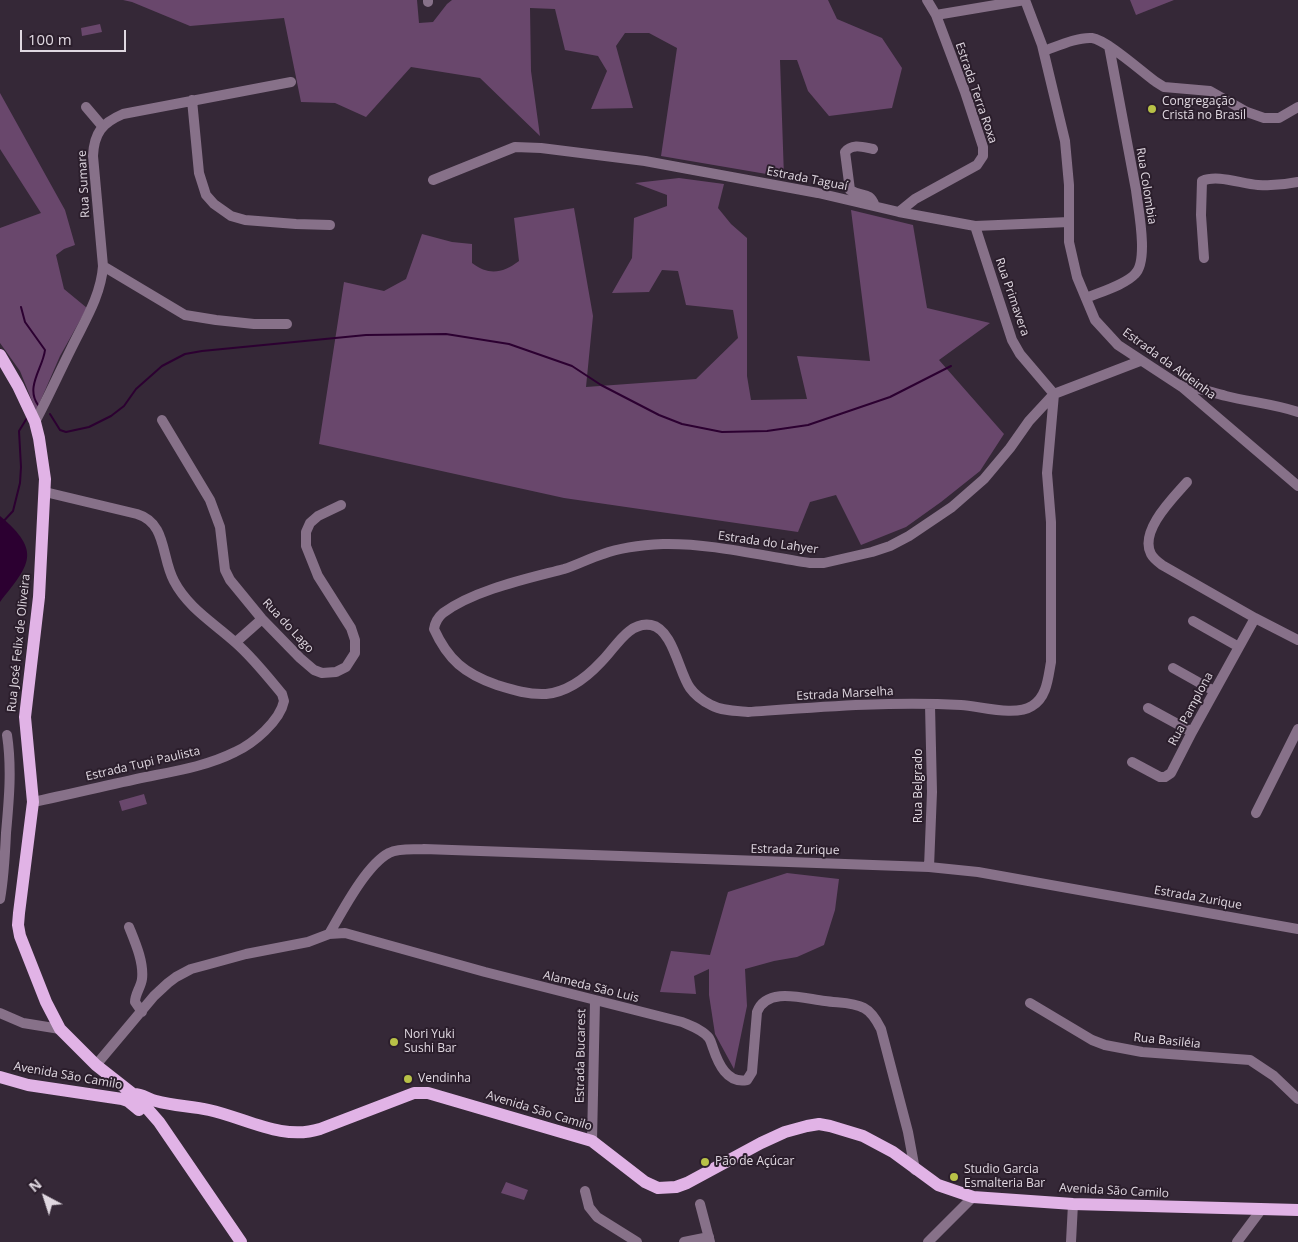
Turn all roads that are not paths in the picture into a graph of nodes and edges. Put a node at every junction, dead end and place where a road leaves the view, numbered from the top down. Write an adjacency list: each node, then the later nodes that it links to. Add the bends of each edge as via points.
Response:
1 (927, 0): 3 (street, Estrada Terra Roxa)
2 (1025, 0): 3 (street); 5 (street, Estrada da Aldeinha)
3 (936, 15): 15 (street, Estrada Terra Roxa, via 981,138 983,156 977,165 915,199)
4 (1109, 46): 5 (street, via 1099,40 1085,38); 9 (street, via 1164,87 1210,91 1256,117 1278,118); 21 (street, Rua Colombia, via 1136,190 1142,258 1133,276)
5 (1044, 51): 16 (street, Estrada da Aldeinha, via 1065,141)
6 (291, 82): 7 (street)
7 (192, 100): 10 (street, via 123,114); 17 (street, via 199,173 206,195 214,204 230,216 245,220)
8 (86, 107): 10 (street)
9 (1298, 107)
10 (103, 127): 20 (street, Rua Sumare, via 94,143 93,156)
11 (873, 149): 14 (street, via 854,146 845,152 850,190 869,196)
12 (433, 180): 14 (street, Estrada Taguaí, via 515,147 541,148 646,161)
13 (1298, 182): 19 (street, via 1276,186 1212,178 1202,181)
14 (875, 206): 15 (street, Estrada Taguaí)
15 (899, 212): 18 (street, Estrada Taguaí)
16 (1069, 222): 18 (street, Estrada Taguaí); 21 (street, Estrada da Aldeinha, via 1069,242)
17 (330, 225)
18 (975, 226): 26 (street, Rua Primavera, via 1012,340)
19 (1204, 258)
20 (103, 266): 22 (street, via 185,315 235,322); 29 (street, Rua Sumare, via 92,306)
21 (1086, 298): 24 (street, Estrada da Aldeinha, via 1107,334)
22 (287, 324)
23 (0, 355): 29 (main road, Rua José Felix de Oliveira)
24 (1140, 361): 25 (street, Estrada da Aldeinha); 26 (street, Estrada do Lahyer)
25 (1179, 385): 27 (street); 31 (street, Estrada da Aldeinha)
26 (1054, 394): 37 (street, Estrada do Lahyer, via 984,479 952,507 890,546 824,563 696,546 629,546 476,595 441,615); 43 (street, Estrada Marselha, via 1047,473 1051,644 1047,684 1039,699 1025,710)
27 (1298, 412)
28 (162, 420): 35 (street, Rua do Lago, via 212,506 220,527 224,570)
29 (35, 422): 32 (main road, Rua José Felix de Oliveira, via 42,452)
30 (1187, 482): 34 (street, via 1155,522 1149,538 1151,556)
31 (1298, 486)
32 (45, 492): 39 (street, Estrada Tupi Paulista, via 148,518 156,525 173,579 181,592 194,608); 49 (main road, Rua José Felix de Oliveira, via 39,597 25,717)
33 (341, 505): 35 (street, Rua do Lago, via 310,523 306,546 318,576 351,628 356,648 352,660 336,672 314,670)
34 (1255, 618): 38 (street); 40 (street, Rua Pamplona)
35 (262, 619): 39 (street)
36 (1193, 621): 40 (street)
37 (434, 630): 43 (street, Estrada Marselha, via 449,655 469,673 520,692 546,694 566,688 600,664 632,630 652,625 669,642 690,689 712,705 727,710 748,712 906,703)
38 (1298, 640)
39 (236, 642): 49 (street, Estrada Tupi Paulista, via 284,698 284,704 270,726 254,740 236,752 201,765)
40 (1239, 647): 42 (street, Rua Pamplona)
41 (1173, 668): 42 (street)
42 (1214, 691): 46 (street, Rua Pamplona)
43 (930, 705): 51 (street, Rua Belgrado, via 932,792)
44 (1148, 708): 46 (street)
45 (1298, 729): 50 (street)
46 (1192, 732): 48 (street, Rua Pamplona, via 1168,776 1160,777)
47 (7, 735): 52 (street, via 10,780)
48 (1132, 762)
49 (33, 802): 60 (main road, Rua José Felix de Oliveira, via 18,926 46,1002)
50 (1256, 814)
51 (929, 867): 54 (street, Estrada Zurique, via 978,872); 55 (street, Estrada Zurique, via 398,850 384,856 362,880)
52 (0, 899)
53 (129, 927): 58 (street, via 142,972 134,1002)
54 (1298, 929)
55 (329, 934): 56 (street, Alameda São Luis, via 345,933); 58 (street, Alameda São Luis, via 308,942 191,969 168,983)
56 (595, 1001): 65 (street, Estrada Bucarest); 66 (street, Alameda São Luis, via 682,1022 699,1030 710,1039 728,1076 743,1081 749,1078 753,1066 756,1021 759,1008 764,1003 776,997 790,996 865,1008 877,1020 880,1029)
57 (1030, 1003): 63 (street, Rua Basiléia, via 1105,1045 1142,1052 1250,1060 1274,1076)
58 (142, 1012): 61 (street, Alameda São Luis)
59 (0, 1013): 60 (street, via 23,1023)
60 (60, 1029): 61 (main road, Rua José Felix de Oliveira)
61 (96, 1065): 64 (main road, Rua José Felix de Oliveira)
62 (0, 1077): 64 (main road, Avenida São Camilo, via 28,1085)
63 (1298, 1099)
64 (140, 1102): 65 (main road, Avenida São Camilo, via 206,1109 263,1127 296,1133 320,1129 420,1092); 74 (main road, Rua José Felix de Oliveira)
65 (592, 1141): 66 (main road, Avenida São Camilo, via 646,1182 663,1189 687,1183 785,1132 819,1124 863,1136 893,1152)
66 (915, 1170): 68 (main road, Avenida São Camilo, via 938,1185)
67 (585, 1191): 75 (street, via 589,1207 597,1217)
68 (973, 1197): 70 (main road, Avenida São Camilo); 77 (street)
69 (700, 1204): 73 (street)
70 (1072, 1204): 71 (main road, Avenida São Camilo); 78 (street)
71 (1261, 1210): 72 (main road, Avenida São Camilo); 79 (street)
72 (1298, 1210)
73 (709, 1240): 76 (street)
74 (241, 1242)
75 (637, 1242)
76 (684, 1242)
77 (928, 1242)
78 (1071, 1242)
79 (1238, 1242)

